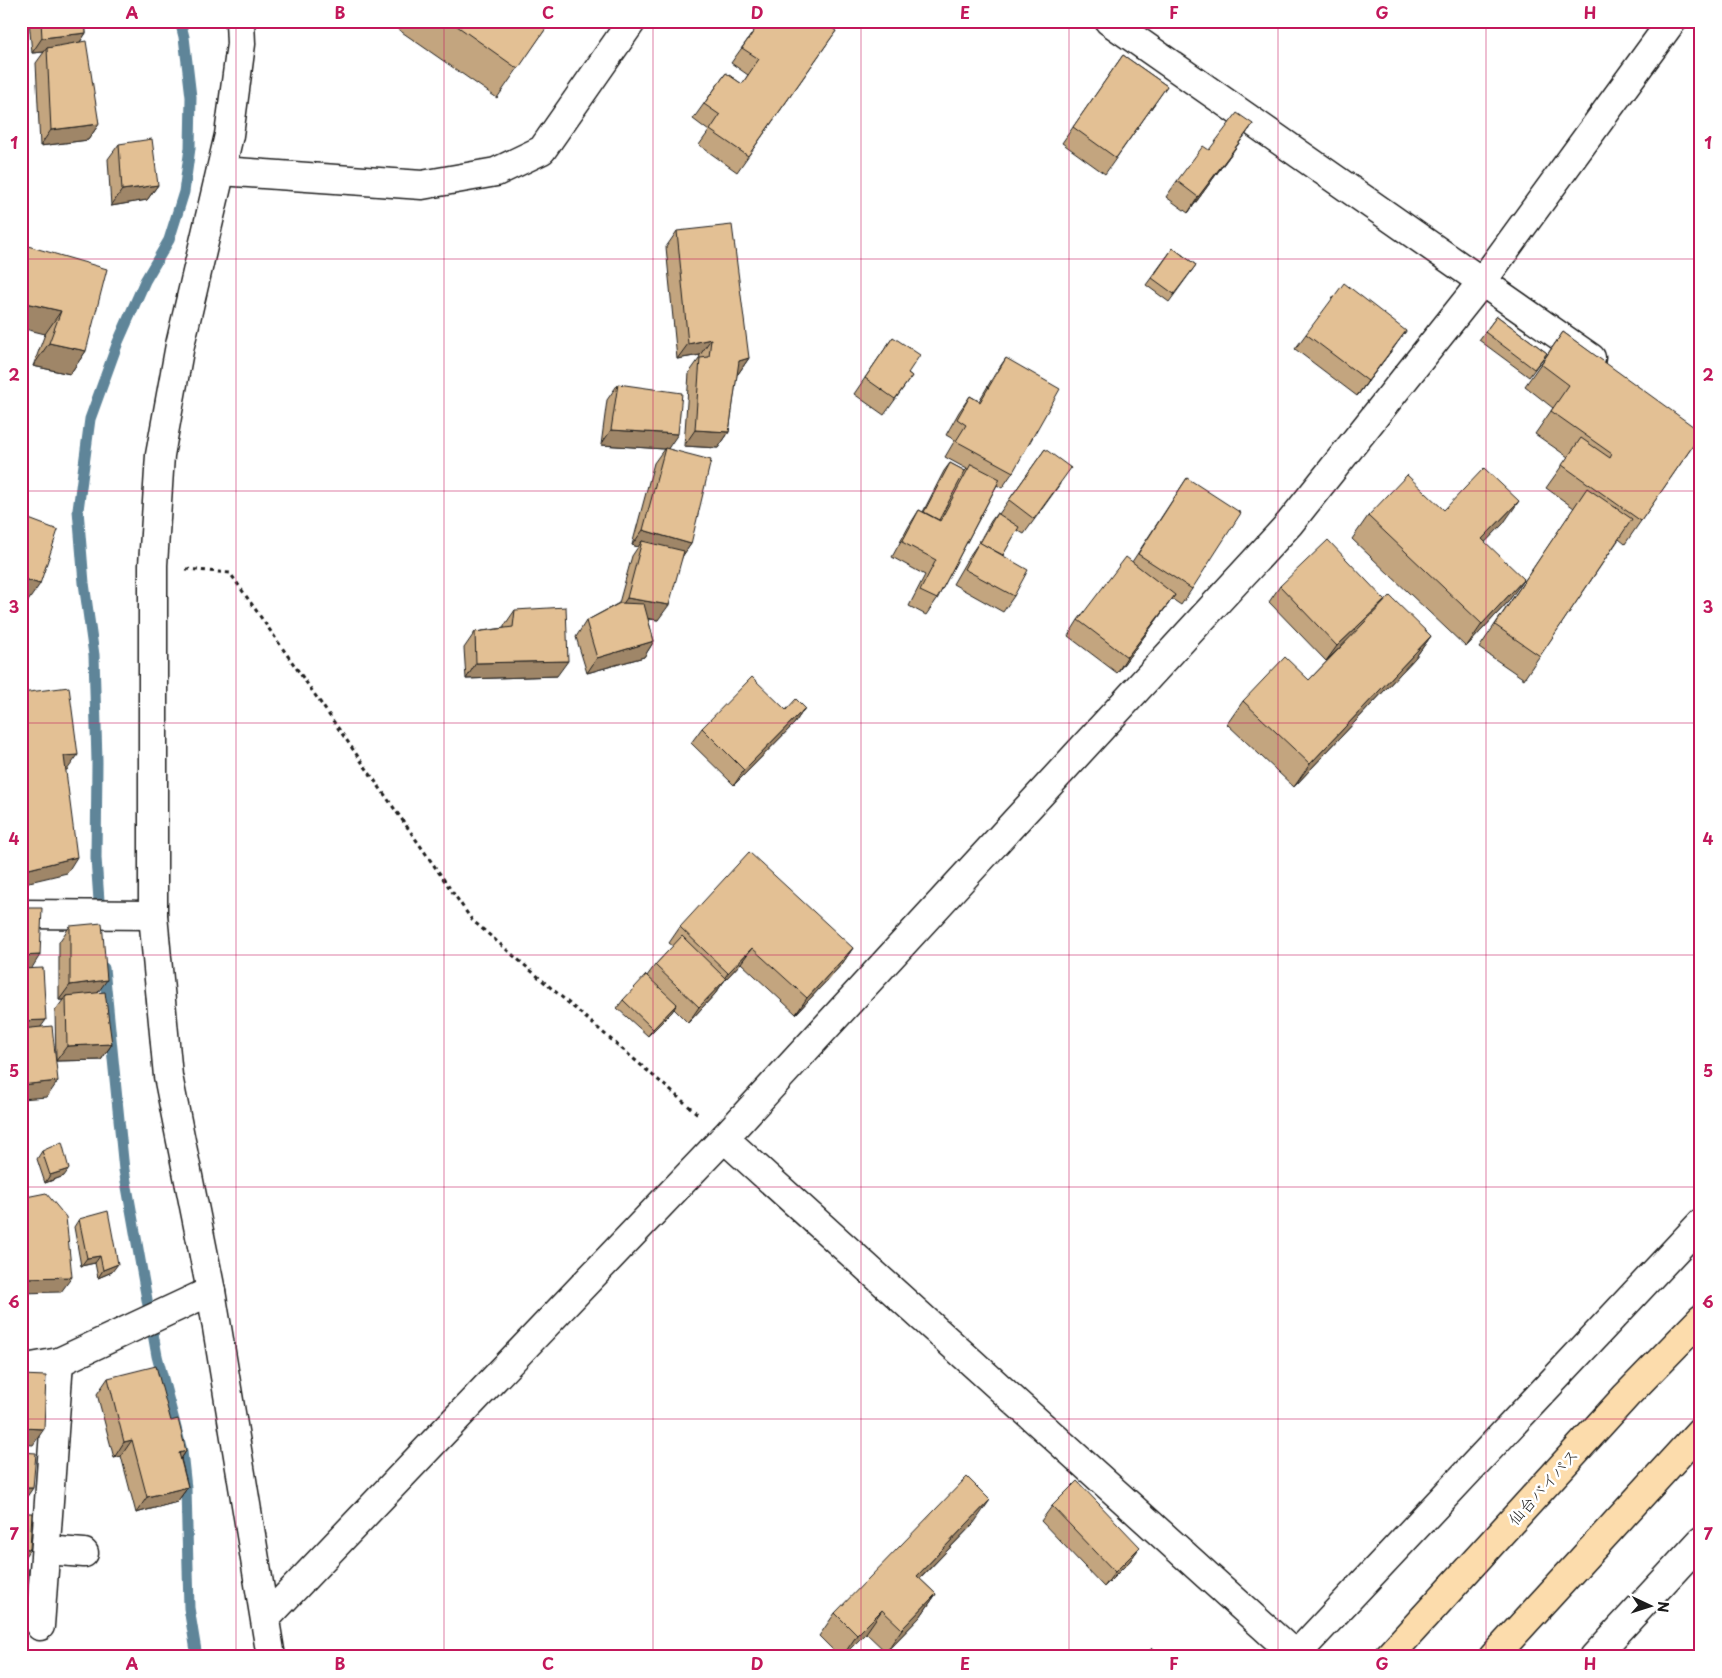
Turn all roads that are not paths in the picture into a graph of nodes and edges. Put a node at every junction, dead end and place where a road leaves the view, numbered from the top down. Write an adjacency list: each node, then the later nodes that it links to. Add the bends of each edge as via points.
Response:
1 (240, 21): 5 (street, via 241,44)
2 (632, 21): 5 (street, via 542,150 496,172 422,185)
3 (1109, 21): 6 (street)
4 (1672, 21): 6 (street)
5 (221, 171): 9 (street, via 180,345 160,455 153,565)
6 (1482, 283): 7 (street); 10 (street, via 1289,524)
7 (1611, 373)
8 (21, 914): 9 (street)
9 (153, 915): 12 (street, via 168,1076)
10 (724, 1138): 20 (street); 22 (street)
11 (1701, 1223): 22 (street)
12 (211, 1291): 14 (street); 20 (street)
13 (1701, 1319): 24 (highway, 仙台バイパス, via 1626,1396)
14 (59, 1362): 15 (street); 18 (street)
15 (21, 1369)
16 (1701, 1430): 25 (highway)
17 (1701, 1541): 26 (street)
18 (46, 1550): 19 (street); 21 (street)
19 (84, 1553)
20 (266, 1618): 23 (street)
21 (40, 1626)
22 (1294, 1656)
23 (271, 1657)
24 (1388, 1657)
25 (1493, 1657)
26 (1594, 1657)

